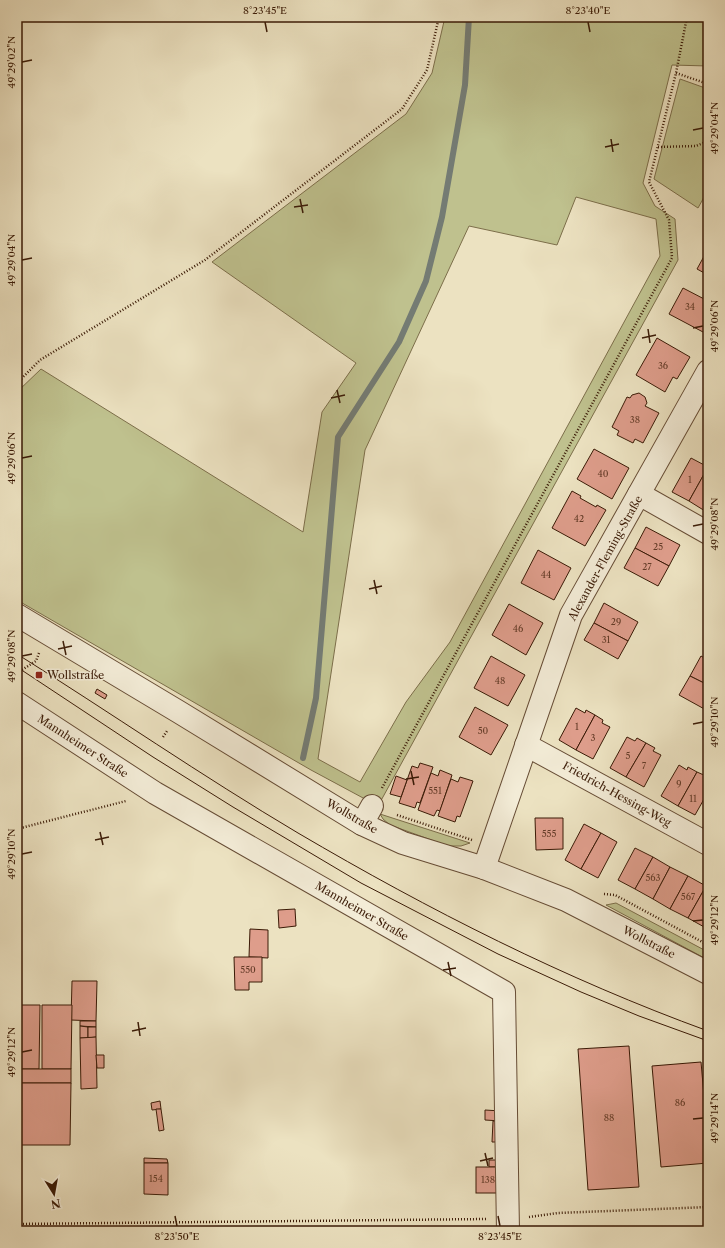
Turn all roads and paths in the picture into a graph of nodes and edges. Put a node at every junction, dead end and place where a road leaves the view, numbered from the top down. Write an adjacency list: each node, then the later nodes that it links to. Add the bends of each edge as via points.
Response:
1 (439, 17): 8 (path, via 426,70 402,109 205,260 40,360)
2 (688, 17): 3 (path)
3 (676, 73): 4 (path); 6 (path)
4 (708, 84)
5 (708, 141): 6 (path, via 696,146)
6 (658, 147): 19 (path, via 649,182 669,220 672,258)
7 (708, 371): 9 (street, Alexander-Fleming-Straße)
8 (17, 383)
9 (639, 494): 10 (street); 17 (street, Alexander-Fleming-Straße, via 571,615)
10 (708, 533)
11 (17, 615): 19 (street, Wollstraße, via 179,712)
12 (45, 656): 13 (path, via 39,652 36,661)
13 (17, 673)
14 (17, 703): 18 (street, Mannheimer Straße)
15 (167, 731): 16 (path)
16 (163, 737)
17 (526, 744): 21 (street, Friedrich-Hessing-Weg); 22 (street, Alexander-Fleming-Straße)
18 (155, 793): 20 (path); 27 (street, Mannheimer Straße, via 504,992)
19 (367, 815): 22 (path); 23 (street, Wollstraße, via 403,843)
20 (17, 829)
21 (708, 844)
22 (491, 846): 23 (street, Alexander-Fleming-Straße)
23 (484, 868): 24 (street, Wollstraße, via 566,900)
24 (708, 973)
25 (708, 1208): 27 (path, via 558,1213)
26 (17, 1224): 27 (path)
27 (508, 1225)

